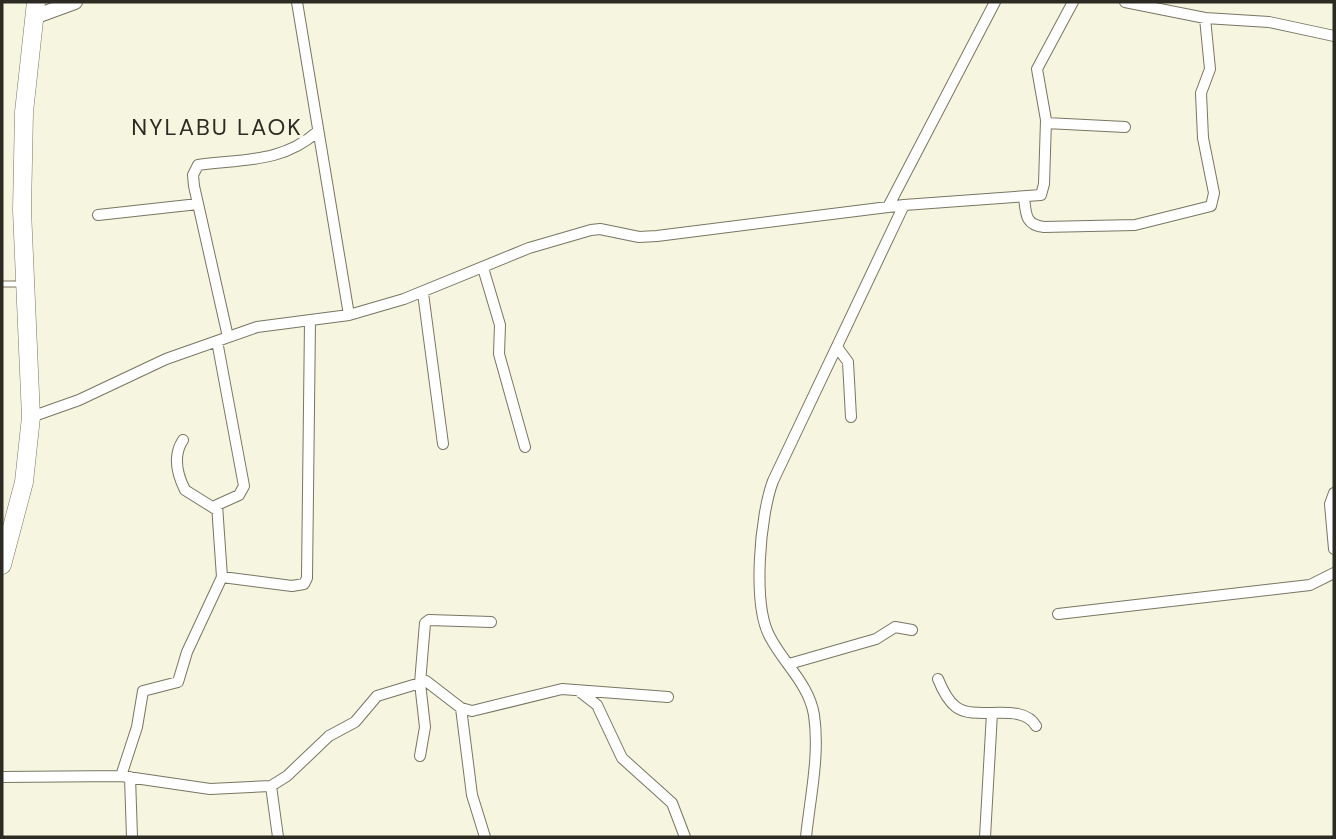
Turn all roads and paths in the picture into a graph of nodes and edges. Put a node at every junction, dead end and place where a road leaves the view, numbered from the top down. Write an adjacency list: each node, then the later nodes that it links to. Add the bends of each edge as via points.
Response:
1 (75, 2): 6 (street)
2 (297, 2): 11 (street)
3 (995, 2): 15 (street)
4 (1073, 2): 9 (street, via 1037,69)
5 (1125, 2): 7 (street)
6 (35, 9): 19 (main road, via 24,112)
7 (1205, 18): 8 (street, via 1269,22); 12 (street, via 1210,69 1201,93 1203,138 1214,193 1210,206 1135,225 1044,227 1028,220)
8 (1334, 36)
9 (1046, 123): 10 (street); 12 (street, via 1043,191)
10 (1125, 127)
11 (317, 132): 13 (street, via 304,144 280,154 248,162 198,165 193,175); 21 (street)
12 (1024, 198): 14 (street)
13 (198, 204): 16 (street); 23 (street)
14 (905, 205): 15 (street); 24 (street)
15 (888, 207): 17 (street, via 648,237 600,229 528,248)
16 (98, 215)
17 (483, 268): 20 (street); 29 (street, via 499,325 499,354)
18 (2, 284): 19 (lane)
19 (25, 284): 25 (main road)
20 (423, 293): 21 (street); 28 (street)
21 (349, 315): 22 (street)
22 (310, 321): 23 (street, via 265,325); 35 (street, via 307,578 304,584 292,586)
23 (222, 339): 25 (street); 31 (street, via 243,486 239,495 219,502)
24 (837, 347): 26 (street, via 848,362); 39 (street, via 773,481 766,506 759,607 770,638)
25 (31, 417): 33 (main road, via 24,482)
26 (851, 417)
27 (183, 440): 31 (street, via 177,449 179,478 191,496)
28 (443, 444)
29 (525, 447)
30 (1334, 493): 32 (street, via 1330,504)
31 (217, 510): 35 (street)
32 (1334, 549)
33 (2, 565)
34 (1334, 573): 36 (street, via 1310,585)
35 (222, 577): 48 (street, via 187,652 180,680 144,691)
36 (1058, 614)
37 (491, 622): 41 (street, via 425,623)
38 (912, 630): 39 (street, via 895,627 876,639)
39 (789, 664): 55 (street, via 808,694 814,715 816,742)
40 (938, 678): 45 (street, via 957,709)
41 (420, 683): 44 (street, via 430,682); 47 (street, via 425,727); 50 (street, via 377,696 355,722 329,736)
42 (579, 691): 43 (street); 44 (street, via 542,692 478,711); 54 (street, via 597,705 622,758 672,803)
43 (668, 697)
44 (461, 708): 53 (street, via 472,795)
45 (992, 713): 46 (street, via 1026,718); 56 (street)
46 (1036, 726)
47 (420, 756)
48 (125, 776): 49 (street); 50 (street, via 210,789); 51 (street)
49 (2, 777)
50 (271, 786): 52 (street)
51 (132, 837)
52 (278, 837)
53 (485, 837)
54 (685, 837)
55 (806, 837)
56 (985, 837)

